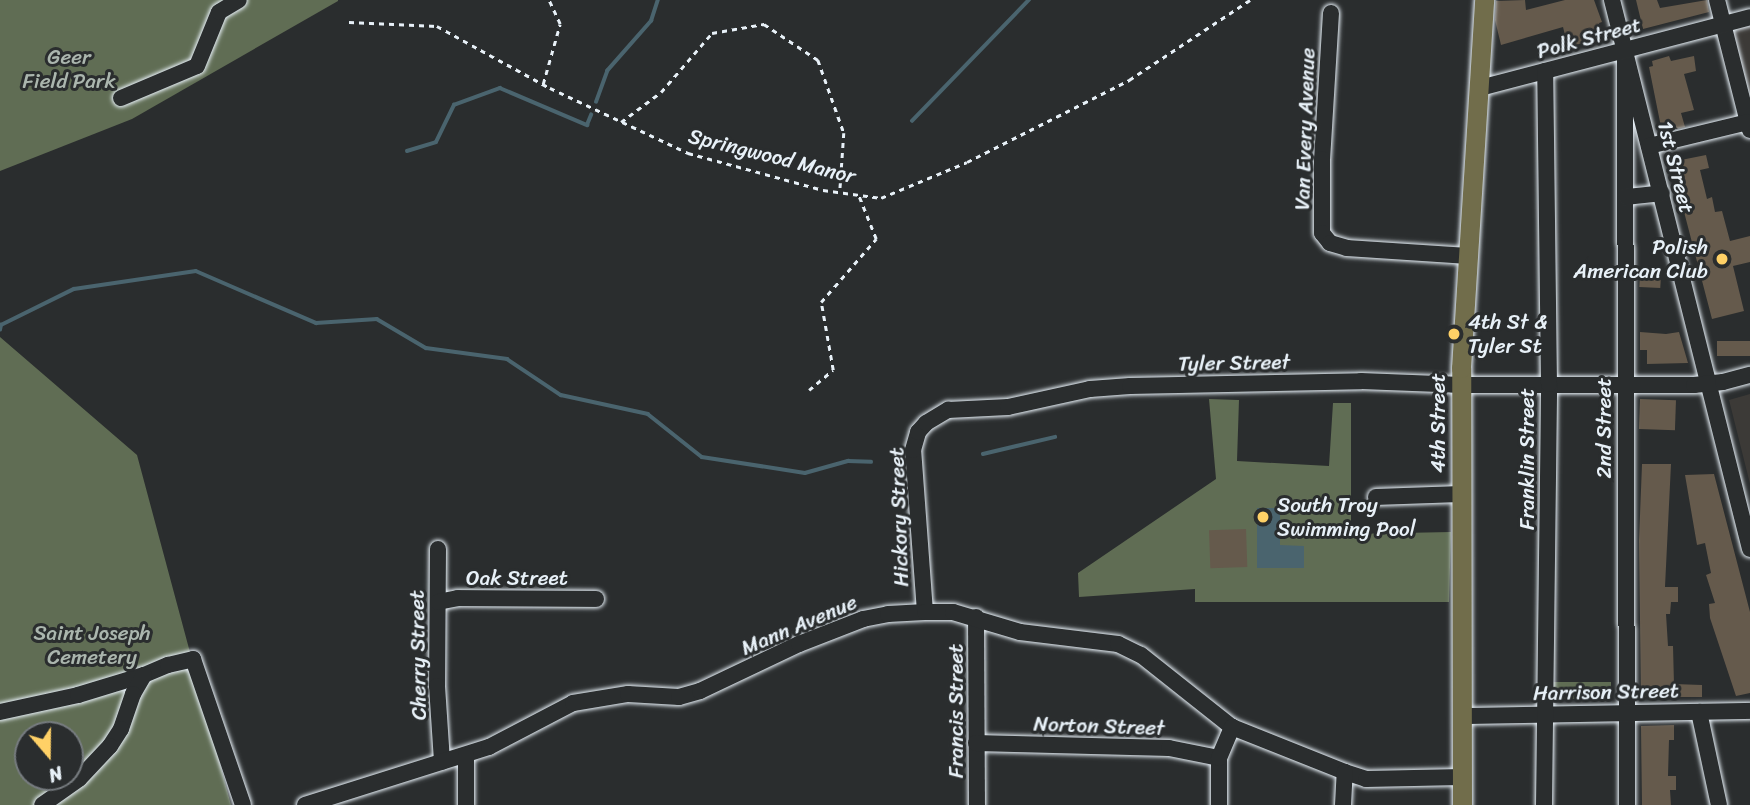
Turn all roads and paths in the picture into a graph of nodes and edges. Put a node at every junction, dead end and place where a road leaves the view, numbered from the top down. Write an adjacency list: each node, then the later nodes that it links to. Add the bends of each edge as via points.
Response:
1 (239, 0): 15 (street, via 219,12 197,66)
2 (548, 0): 13 (path, via 559,24)
3 (1250, 0): 21 (path, Springwood Manor, via 1129,80 968,162 881,198)
4 (1484, 0): 14 (main road, 4th Street)
5 (1612, 0): 11 (street, 1st Street)
6 (1717, 0): 10 (street)
7 (1331, 13): 23 (street, Van Every Avenue, via 1322,233 1330,243 1347,248)
8 (1750, 17): 10 (street, Polk Street)
9 (349, 22): 13 (path, Springwood Manor, via 437,26)
10 (1723, 24): 11 (street, Polk Street); 17 (street)
11 (1625, 50): 12 (street, Polk Street); 18 (street, 1st Street); 22 (street, 2nd Street)
12 (1545, 71): 14 (street, Polk Street); 25 (street, Franklin Street)
13 (543, 84): 16 (path, Springwood Manor)
14 (1480, 88): 23 (main road, 4th Street)
15 (121, 98)
16 (621, 122): 19 (path, Springwood Manor, via 688,153); 19 (path, via 661,92 712,33 764,24 818,60 844,133)
17 (1749, 126): 18 (street)
18 (1649, 146): 20 (street, 1st Street)
19 (840, 192): 21 (path, Springwood Manor)
20 (1662, 193): 22 (street); 27 (street, 1st Street)
21 (858, 194): 29 (path, via 876,239 821,302 833,370)
22 (1626, 197): 26 (street, 2nd Street)
23 (1468, 256): 28 (main road, 4th Street)
24 (1750, 375): 27 (street)
25 (1549, 384): 26 (street, Tyler Street); 28 (street, Tyler Street); 44 (street, Franklin Street)
26 (1625, 384): 27 (street, Tyler Street); 43 (street, 2nd Street)
27 (1708, 384): 34 (street, 1st Street)
28 (1460, 385): 30 (street, Tyler Street, via 1360,381 1090,389 1008,407 948,410); 31 (main road, 4th Street)
29 (809, 390)
30 (926, 423): 37 (street, Hickory Street, via 913,450)
31 (1460, 494): 32 (street); 45 (main road, 4th Street)
32 (1376, 496)
33 (438, 549): 36 (street, Cherry Street)
34 (1750, 549)
35 (596, 599): 36 (street, Oak Street)
36 (438, 601): 50 (street, Cherry Street)
37 (925, 612): 38 (street, Mann Avenue); 48 (street, Mann Avenue, via 863,619 679,697 628,694 573,703)
38 (976, 617): 46 (street, Mann Avenue, via 1020,632 1118,644 1141,655); 47 (street, Francis Street)
39 (144, 675): 41 (street); 53 (street, via 110,746 79,779); 54 (street, via 193,660)
40 (1750, 711): 42 (street, Harrison Street)
41 (0, 712)
42 (1699, 712): 43 (street, Harrison Street); 63 (street)
43 (1626, 713): 44 (street, Harrison Street); 62 (street, 2nd Street)
44 (1544, 715): 45 (street, Harrison Street); 61 (street, Franklin Street)
45 (1463, 716): 52 (main road, 4th Street)
46 (1232, 727): 49 (street); 51 (street, Mann Avenue)
47 (976, 743): 49 (street, Norton Street, via 1169,748); 57 (street, Francis Street)
48 (466, 755): 50 (street, Mann Avenue); 56 (street)
49 (1219, 758): 58 (street)
50 (442, 762): 55 (street, Mann Avenue)
51 (1345, 772): 52 (street, Mann Avenue, via 1366,779); 59 (street)
52 (1462, 777): 60 (main road, 4th Street)
53 (42, 805)
54 (243, 805)
55 (305, 805)
56 (466, 805)
57 (977, 805)
58 (1219, 805)
59 (1343, 805)
60 (1462, 805)
61 (1544, 805)
62 (1627, 805)
63 (1719, 805)

